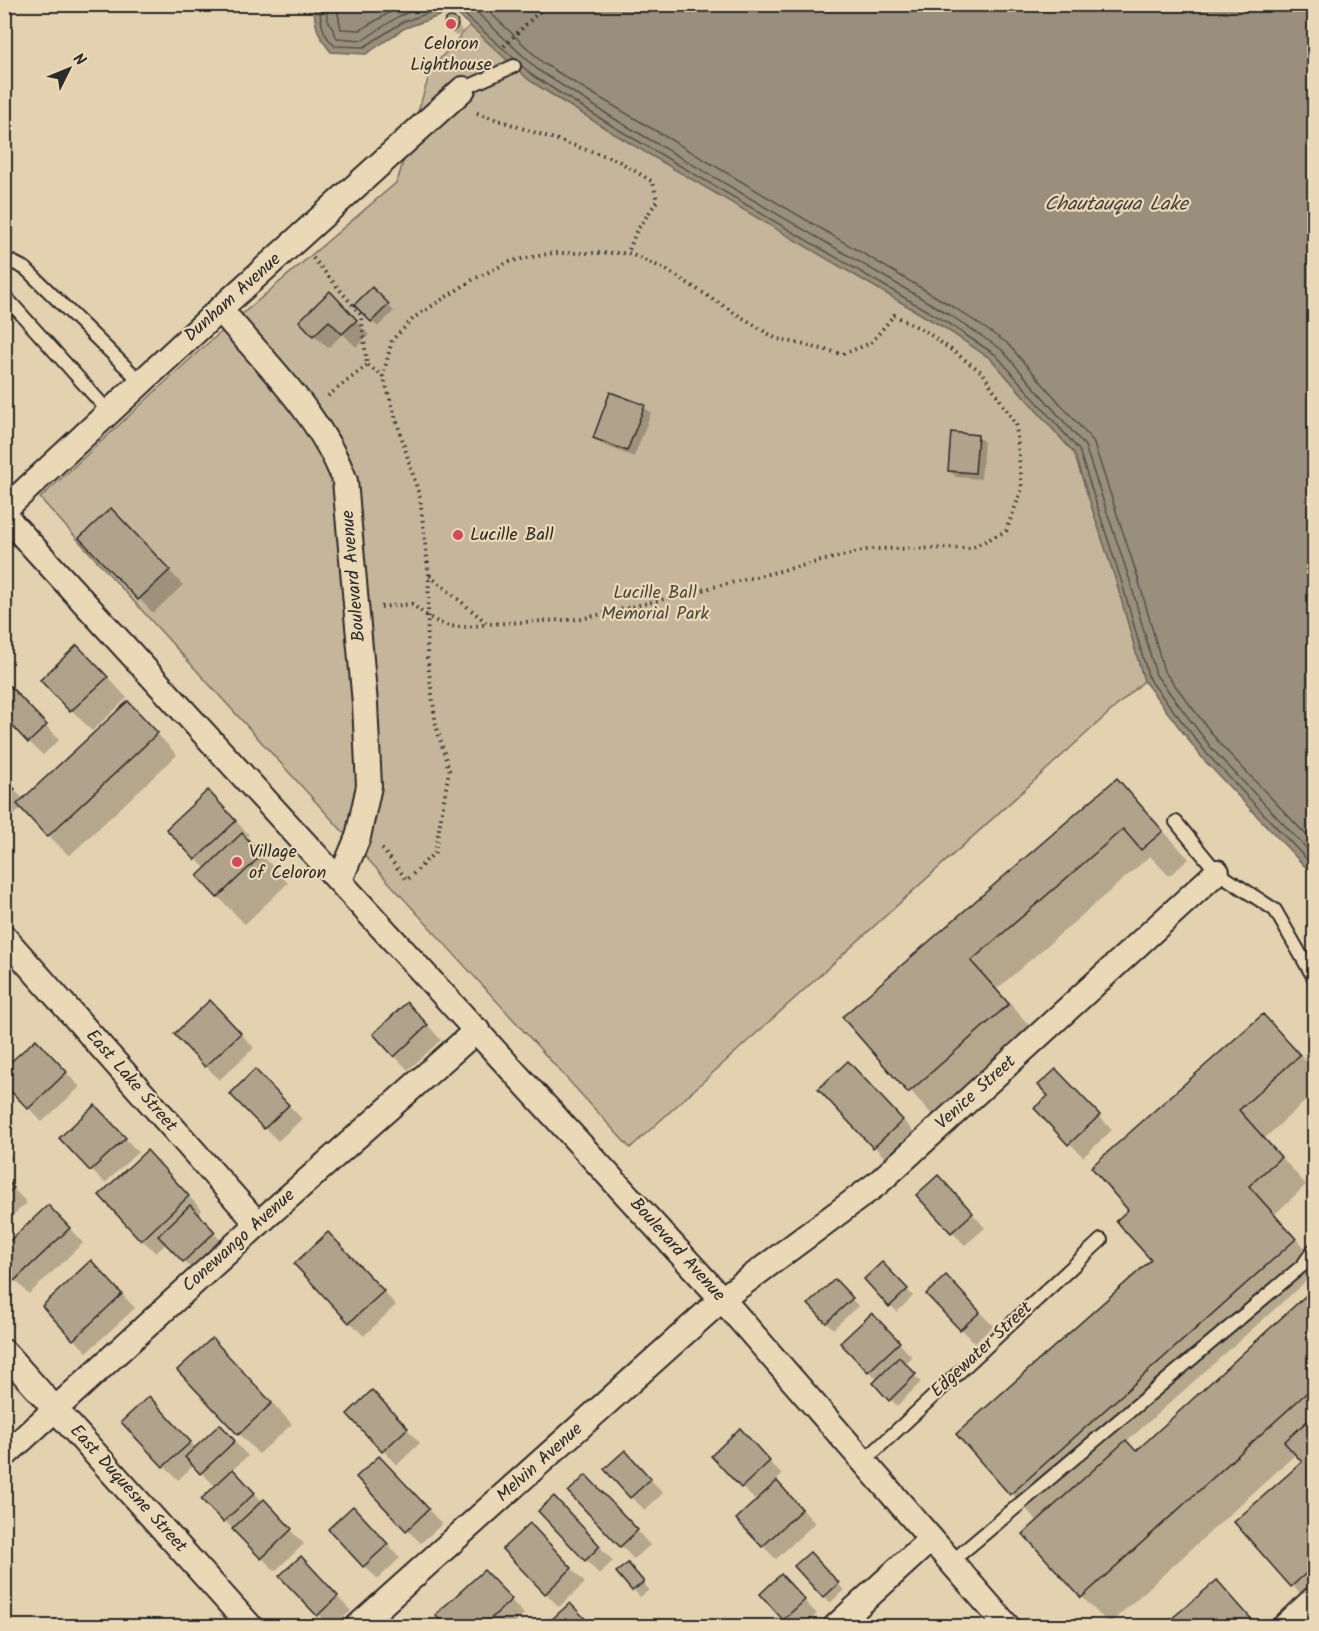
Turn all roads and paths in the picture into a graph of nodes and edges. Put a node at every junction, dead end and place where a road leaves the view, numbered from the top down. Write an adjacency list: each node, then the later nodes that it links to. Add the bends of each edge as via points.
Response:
1 (547, 4): 2 (path)
2 (498, 51)
3 (514, 66): 4 (lane)
4 (456, 96): 5 (street, Dunham Avenue); 6 (path, via 531,133 617,160 653,182 657,201 636,232)
5 (296, 240): 9 (street, Dunham Avenue); 10 (path, via 360,315)
6 (628, 253): 11 (path, via 553,253 511,261 474,279 415,317 392,340); 20 (path, via 665,269 775,338 843,354 871,343 894,315 925,331 983,373 1016,425 1022,489 1006,531 971,548 871,549 581,619)
7 (4, 258): 12 (lane, via 26,269)
8 (4, 295): 13 (lane)
9 (220, 309): 12 (street, Dunham Avenue); 14 (street, Boulevard Avenue)
10 (367, 365): 11 (path); 14 (path)
11 (383, 376): 17 (path, via 420,498)
12 (141, 382): 13 (street, Dunham Avenue)
13 (109, 412): 15 (street, Dunham Avenue)
14 (307, 414): 18 (street, Boulevard Avenue, via 335,454 345,481)
15 (4, 510)
16 (4, 515): 24 (street, Boulevard Avenue)
17 (429, 575): 19 (path); 20 (path)
18 (356, 609): 19 (path, via 412,604); 22 (street, Boulevard Avenue, via 369,786)
19 (429, 618): 20 (path, via 456,629); 22 (path, via 428,656 436,725 449,770 435,852 407,880)
20 (488, 624)
21 (1176, 822): 23 (lane)
22 (361, 824): 24 (street, Boulevard Avenue)
23 (1217, 872): 26 (lane, via 1275,910); 31 (street, Venice Street, via 878,1184)
24 (340, 880): 27 (street, Boulevard Avenue)
25 (4, 938): 28 (street, East Lake Street)
26 (1314, 978)
27 (477, 1030): 28 (street, Conewango Avenue); 31 (street, Boulevard Avenue)
28 (258, 1224): 33 (street, Conewango Avenue)
29 (1101, 1240): 35 (lane, Edgewater Street)
30 (1314, 1249): 37 (lane, via 1303,1265)
31 (722, 1299): 35 (street, Boulevard Avenue); 40 (street, Melvin Avenue)
32 (4, 1352): 33 (street, East Duquesne Street)
33 (56, 1408): 34 (street, Conewango Avenue); 39 (street, East Duquesne Street)
34 (4, 1456)
35 (864, 1461): 36 (street, Boulevard Avenue)
36 (931, 1539): 37 (street, Boulevard Avenue); 41 (street)
37 (951, 1562): 42 (street, Boulevard Avenue)
38 (1314, 1599): 43 (street)
39 (250, 1626)
40 (358, 1626)
41 (836, 1626)
42 (1007, 1626)
43 (1285, 1626)

